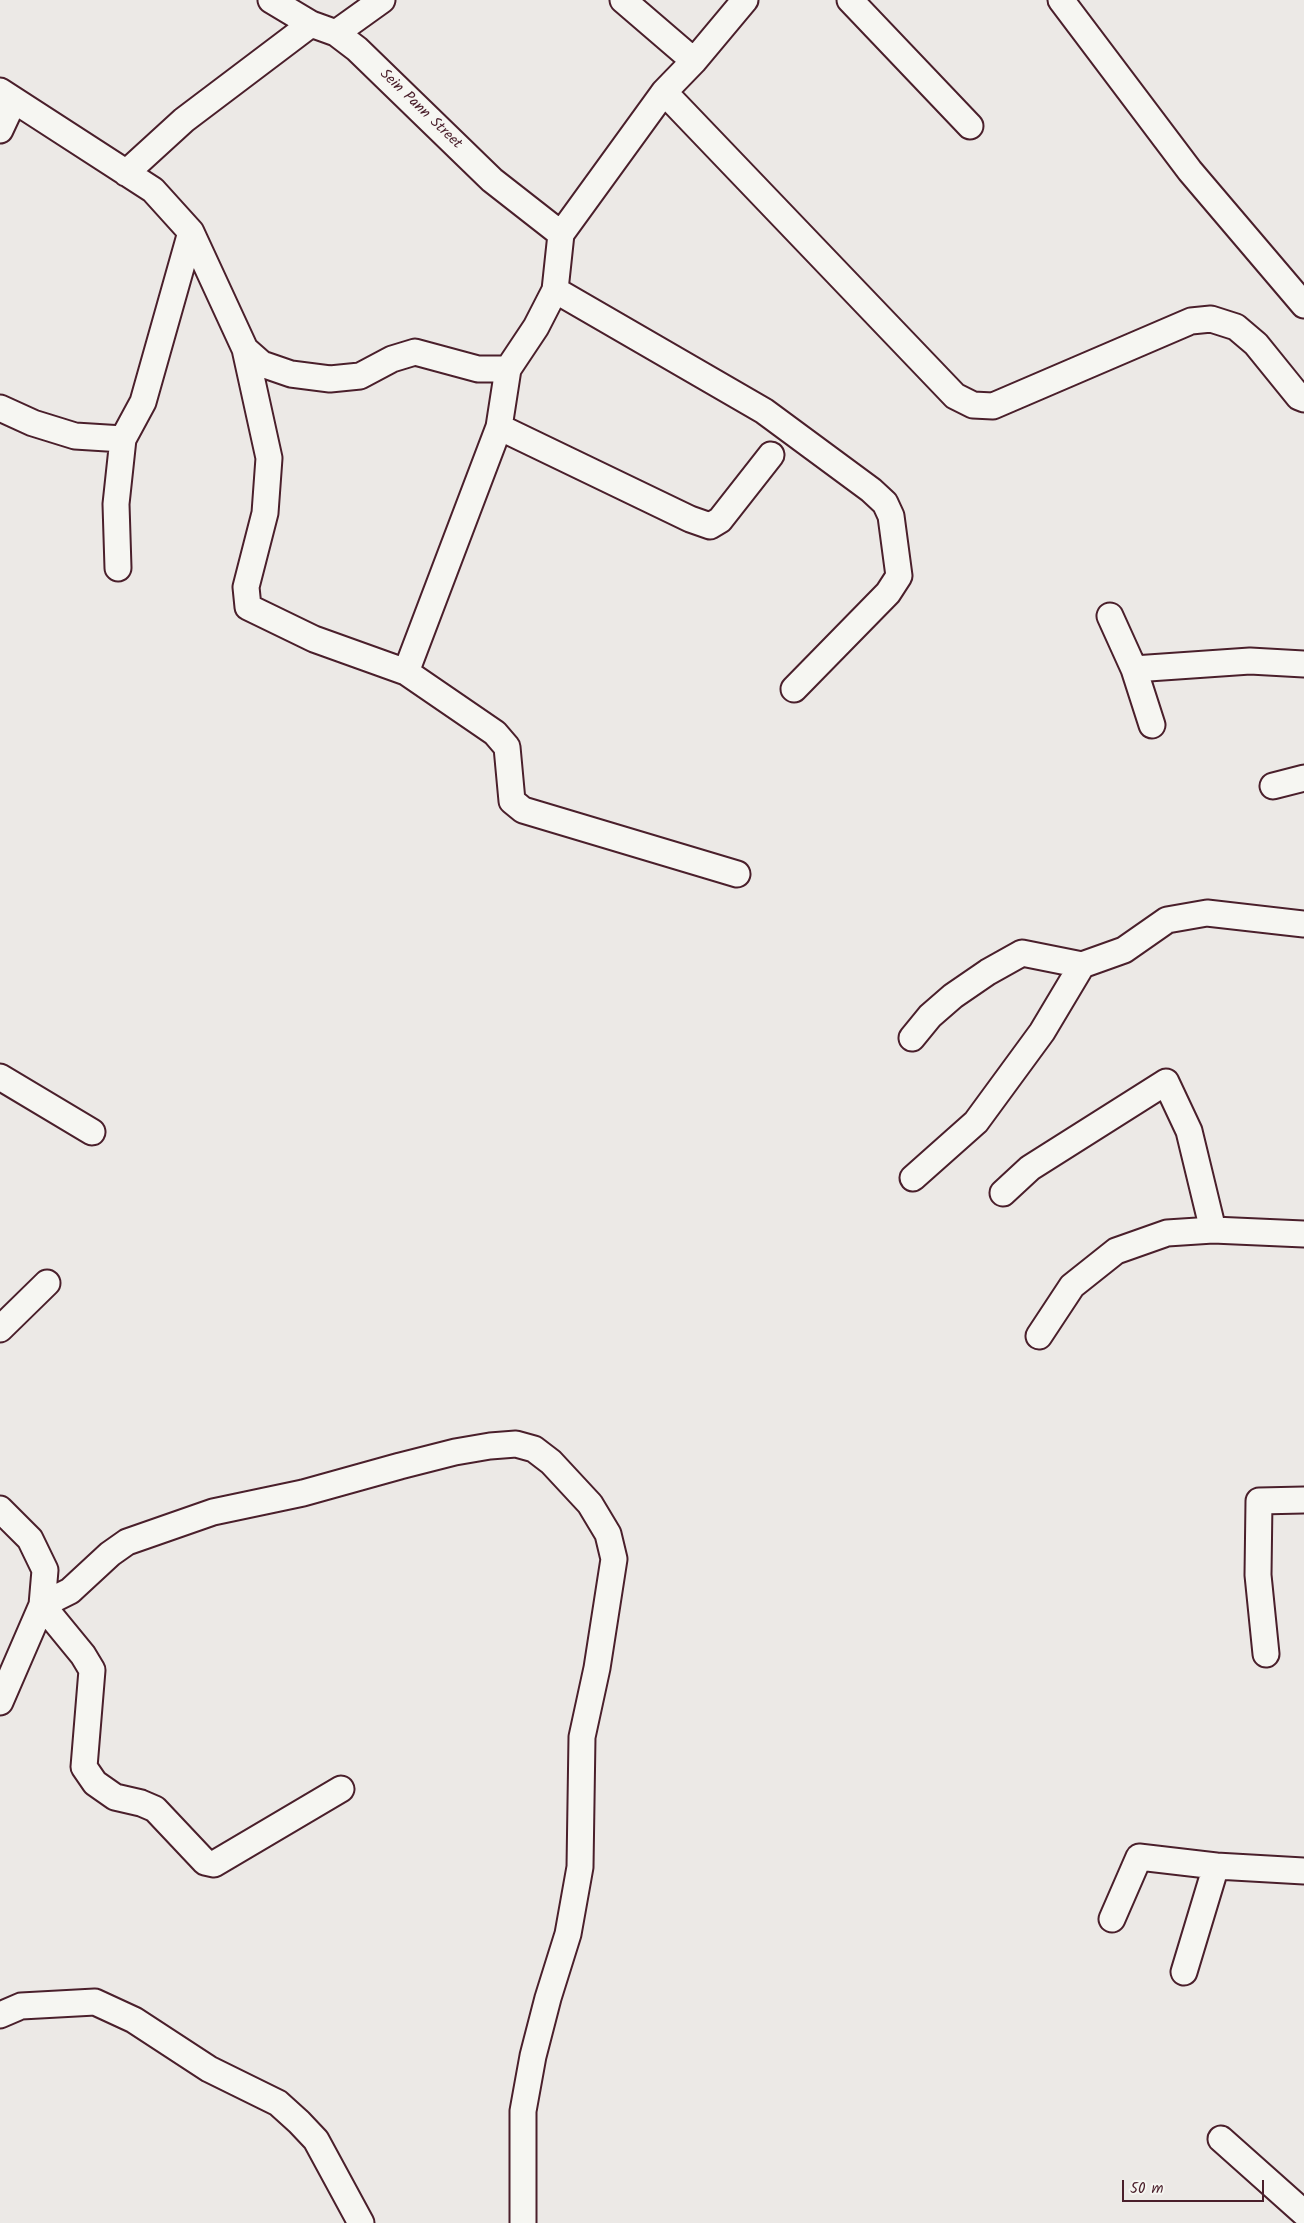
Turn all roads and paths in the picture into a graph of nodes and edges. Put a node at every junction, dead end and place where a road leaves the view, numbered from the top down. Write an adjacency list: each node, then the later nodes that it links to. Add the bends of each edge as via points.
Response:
1 (271, 0): 7 (street, Sein Pann Street)
2 (382, 0): 8 (street)
3 (623, 0): 9 (street)
4 (745, 0): 9 (street)
5 (850, 0): 12 (street)
6 (1061, 0): 18 (street, via 1190,171)
7 (311, 24): 8 (street, Sein Pann Street); 14 (street, via 184,120)
8 (336, 33): 16 (street, Sein Pann Street, via 357,49 492,180)
9 (694, 61): 10 (street)
10 (664, 92): 16 (street); 21 (street, via 955,396 973,405 993,406 1191,321 1210,319 1236,327)
11 (7, 96): 13 (street); 14 (street)
12 (970, 126)
13 (0, 130)
14 (126, 173): 15 (street, via 153,190)
15 (191, 232): 19 (street); 24 (street, via 143,402)
16 (561, 234): 17 (street)
17 (555, 290): 20 (street, via 536,327); 31 (street, via 764,411 885,503 891,516 899,576 888,593)
18 (1304, 305)
19 (245, 349): 20 (street, via 262,364 291,374 330,379 360,376 392,359 415,352 478,369); 30 (street, via 269,458 265,513 246,587 248,607 314,639)
20 (508, 369): 23 (street)
21 (1304, 399)
22 (0, 408): 24 (street, via 76,436)
23 (499, 427): 25 (street, via 690,520 710,526 720,520); 30 (street)
24 (123, 439): 26 (street, via 116,504)
25 (772, 455)
26 (118, 568)
27 (1110, 616): 29 (street)
28 (1304, 664): 29 (street, via 1250,661)
29 (1134, 669): 32 (street)
30 (406, 672): 35 (street, via 494,733 507,747 512,801 523,810)
31 (794, 689)
32 (1152, 725)
33 (1304, 778): 34 (street)
34 (1273, 786)
35 (737, 874)
36 (1304, 924): 37 (street, via 1207,914 1167,920 1124,950)
37 (1082, 965): 38 (street, via 1022,953 953,996); 41 (street, via 1042,1032 976,1122)
38 (912, 1038)
39 (0, 1077): 40 (street)
40 (92, 1132)
41 (913, 1178)
42 (1003, 1193): 43 (street, via 1030,1168 1166,1082 1189,1131)
43 (1213, 1230): 44 (street); 47 (street, via 1167,1233 1116,1251 1072,1286)
44 (1304, 1234)
45 (46, 1283): 46 (street)
46 (0, 1329)
47 (1039, 1336)
48 (1304, 1500): 51 (street, via 1259,1502 1258,1575)
49 (0, 1508): 50 (street, via 30,1539 45,1570)
50 (42, 1605): 52 (street); 53 (street, via 92,1670 84,1767 95,1783 115,1797 155,1809 205,1862 214,1864); 62 (street, via 70,1591 127,1542 213,1512 303,1493 455,1452 516,1444 534,1449 551,1462 590,1504 608,1534 614,1559 597,1668 582,1737 580,1867 568,1934 533,2056 523,2111)
51 (1266, 1654)
52 (0, 1702)
53 (341, 1789)
54 (1216, 1866): 55 (street); 56 (street, via 1139,1857); 57 (street)
55 (1304, 1871)
56 (1112, 1919)
57 (1184, 1972)
58 (0, 2015): 61 (street, via 21,2006 95,2002 134,2020 209,2069 278,2103 316,2140)
59 (1222, 2139): 60 (street)
60 (1304, 2213)
61 (361, 2223)
62 (523, 2223)

